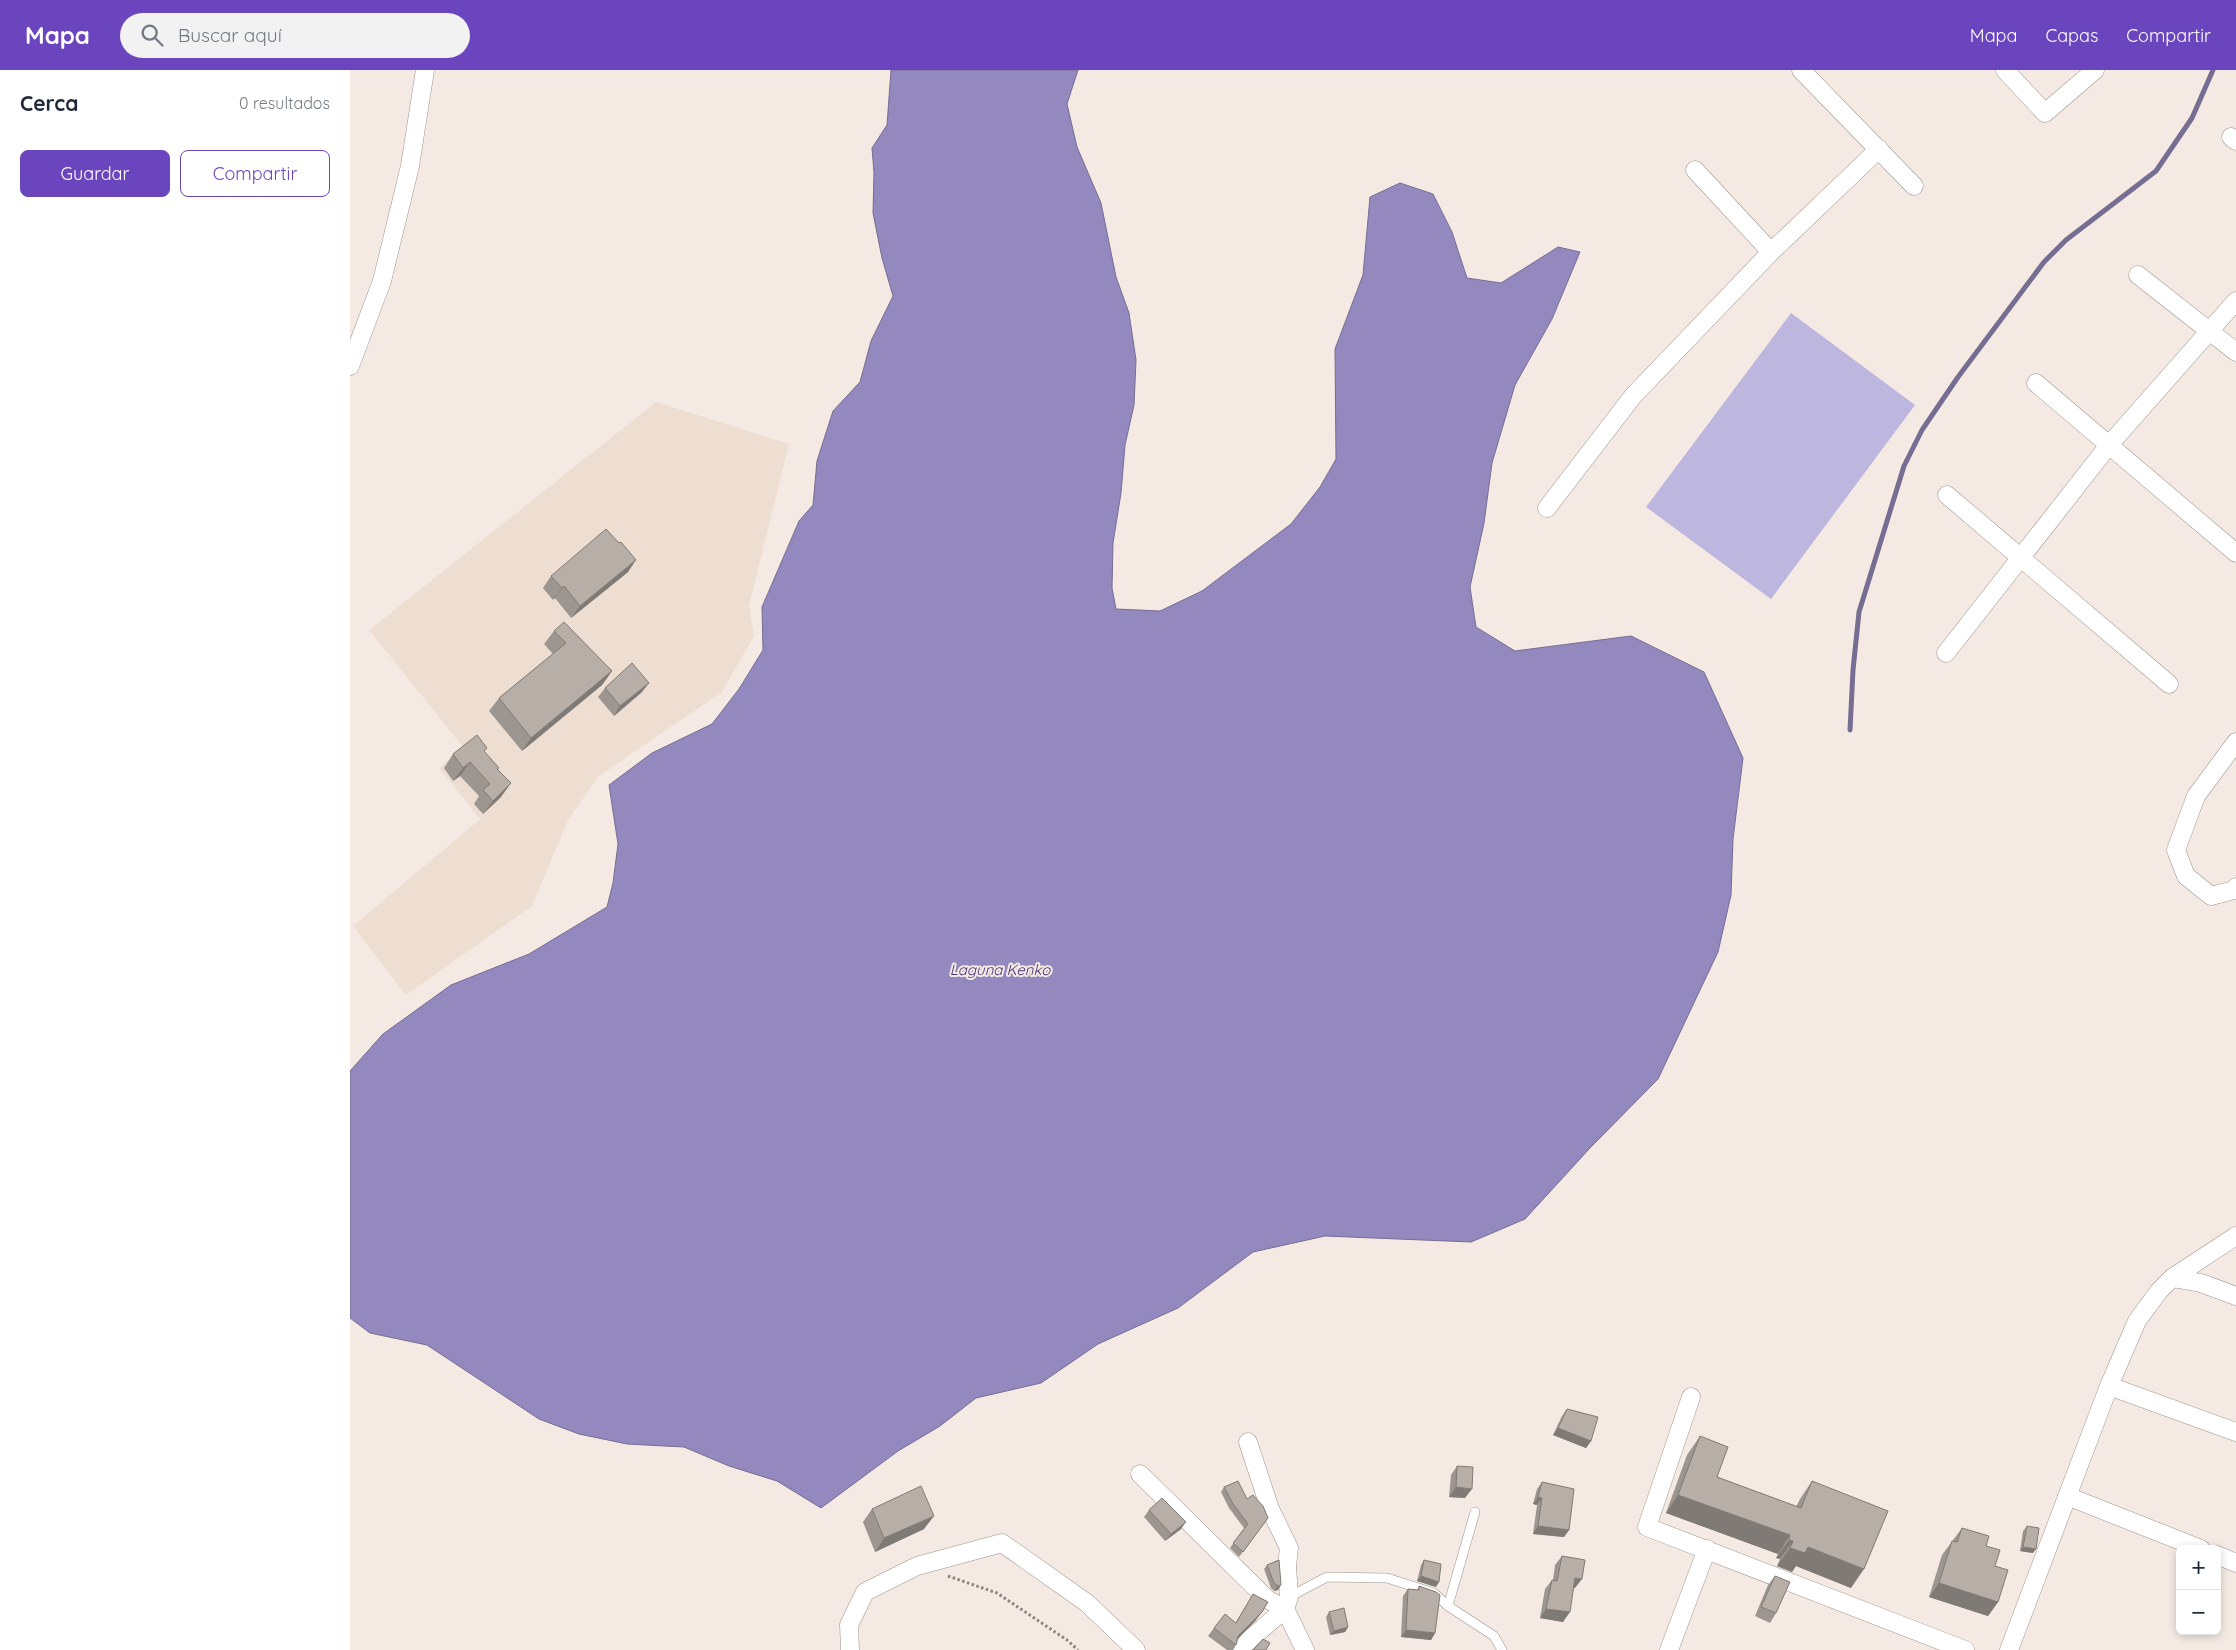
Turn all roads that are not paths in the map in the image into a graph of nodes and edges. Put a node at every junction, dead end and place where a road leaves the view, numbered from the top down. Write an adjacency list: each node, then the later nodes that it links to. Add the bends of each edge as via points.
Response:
1 (425, 70): 13 (street, via 410,166 382,281)
2 (1802, 70): 5 (street)
3 (2005, 70): 4 (street, via 2045,113)
4 (2095, 70)
5 (1880, 149): 7 (street); 8 (street)
6 (1695, 170): 8 (street)
7 (1914, 186)
8 (1771, 252): 17 (street, via 1633,396)
9 (2138, 275): 11 (street)
10 (2236, 301): 11 (street)
11 (2210, 330): 12 (street); 15 (street)
12 (2236, 352)
13 (350, 366)
14 (2036, 383): 15 (street)
15 (2109, 445): 18 (street); 19 (street)
16 (1947, 495): 19 (street)
17 (1547, 508)
18 (2236, 554)
19 (2021, 558): 20 (street); 21 (street)
20 (1946, 652)
21 (2169, 684)
22 (2236, 742): 23 (street, via 2196,796 2176,850 2186,876 2210,896)
23 (2236, 887)
24 (2236, 1236): 25 (street)
25 (2172, 1278): 26 (street, via 2201,1283); 27 (street, via 2137,1321)
26 (2236, 1296)
27 (2109, 1386): 29 (street); 32 (street)
28 (1691, 1397): 35 (street, via 1647,1527)
29 (2236, 1432)
30 (1248, 1442): 38 (street, via 1270,1508 1290,1548)
31 (1140, 1474): 38 (street, via 1267,1599)
32 (2067, 1496): 34 (street); 47 (street)
33 (1475, 1512): 39 (lane)
34 (2190, 1545)
35 (1707, 1549): 45 (street); 46 (street)
36 (2221, 1557): 37 (street)
37 (2236, 1563)
38 (1287, 1603): 39 (lane, via 1327,1577 1387,1578 1434,1593); 42 (street); 43 (street)
39 (1448, 1606): 44 (lane, via 1494,1636)
40 (850, 1650): 41 (street, via 849,1626 865,1592 917,1566 1002,1544 1087,1603)
41 (1136, 1650)
42 (1241, 1650)
43 (1306, 1650)
44 (1502, 1650)
45 (1669, 1650)
46 (1965, 1650)
47 (2008, 1650)

